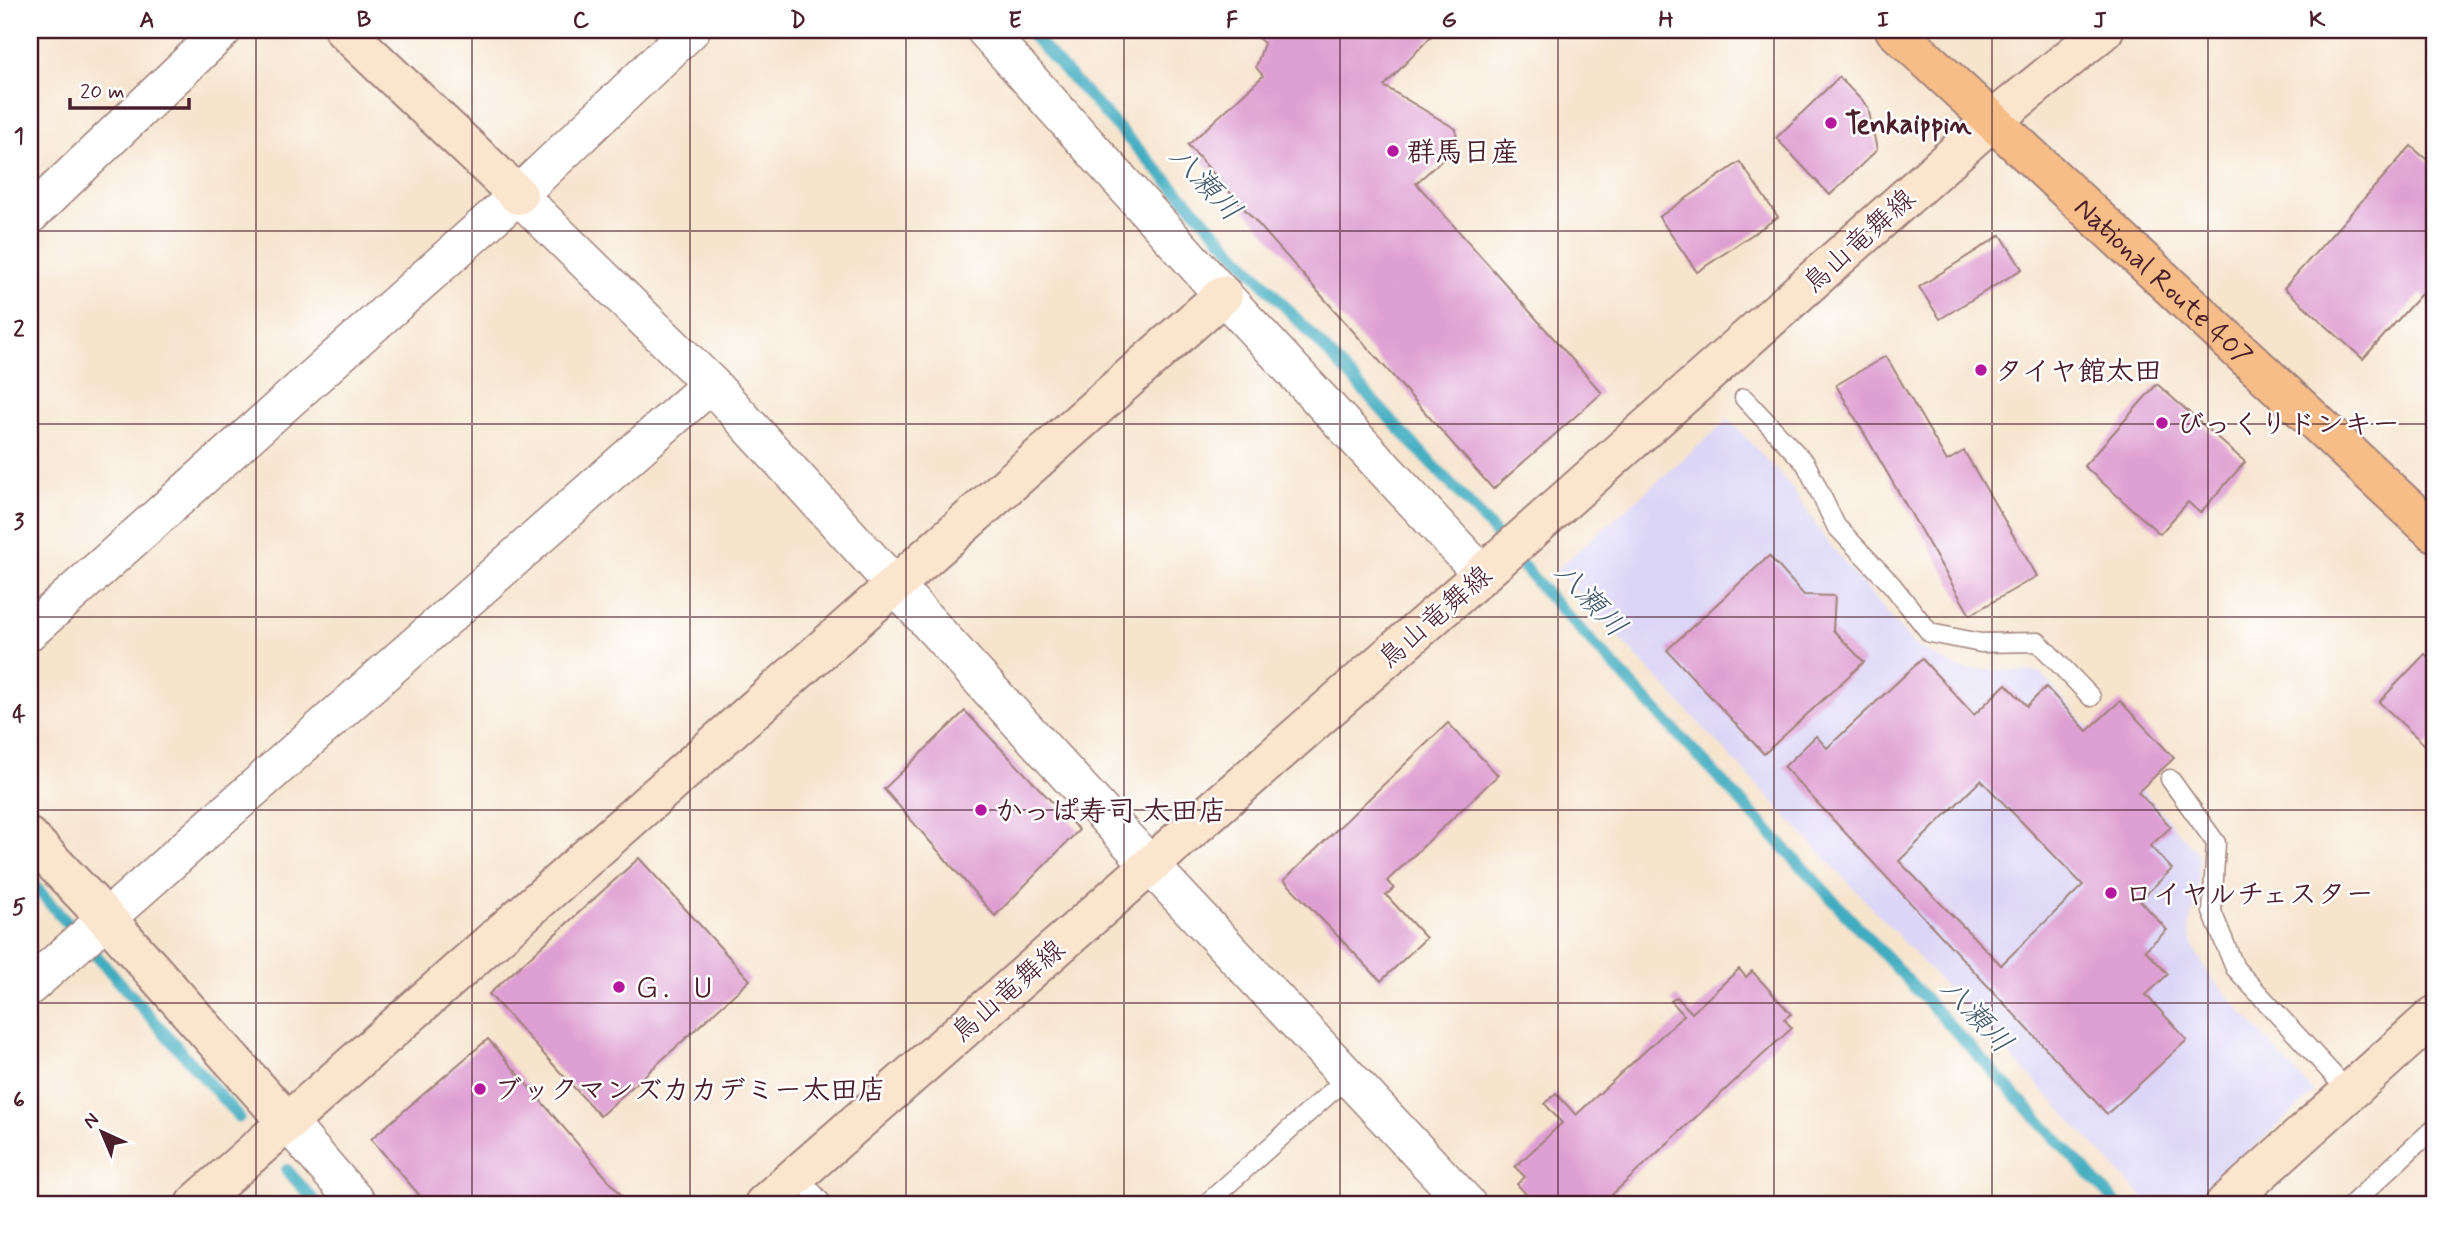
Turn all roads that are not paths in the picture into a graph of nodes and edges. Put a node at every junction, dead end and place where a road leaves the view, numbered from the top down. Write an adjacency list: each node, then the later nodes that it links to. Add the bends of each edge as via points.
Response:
1 (223, 30): 9 (street)
2 (344, 30): 8 (street)
3 (691, 30): 8 (street)
4 (985, 30): 10 (street)
5 (1895, 30): 7 (highway, National Route 407)
6 (2104, 30): 7 (street, 鳥山竜舞線)
7 (1992, 121): 13 (highway, National Route 407); 14 (street, 鳥山竜舞線)
8 (519, 195): 11 (street); 16 (street)
9 (30, 215)
10 (1223, 295): 14 (street); 15 (street)
11 (711, 384): 15 (street); 21 (street)
12 (1744, 398): 17 (lane, via 1806,464 1836,526 1930,633 1981,643 2038,642)
13 (2434, 531)
14 (1485, 571): 20 (street, 鳥山竜舞線)
15 (895, 586): 20 (street); 26 (street)
16 (30, 631)
17 (2091, 697)
18 (2170, 779): 25 (lane, via 2216,843 2212,912 2235,968)
19 (30, 838): 21 (street)
20 (1150, 865): 24 (street); 28 (street, 鳥山竜舞線)
21 (107, 919): 22 (street); 26 (street)
22 (30, 986)
23 (2434, 1016): 25 (street)
24 (1348, 1077): 33 (lane); 34 (street)
25 (2349, 1092): 35 (street)
26 (288, 1123): 29 (street); 30 (street)
27 (2434, 1128): 36 (lane)
28 (797, 1175): 31 (street, 鳥山竜舞線); 32 (lane)
29 (195, 1204)
30 (358, 1204)
31 (764, 1204)
32 (823, 1204)
33 (1206, 1204)
34 (1467, 1204)
35 (2225, 1204)
36 (2352, 1204)

